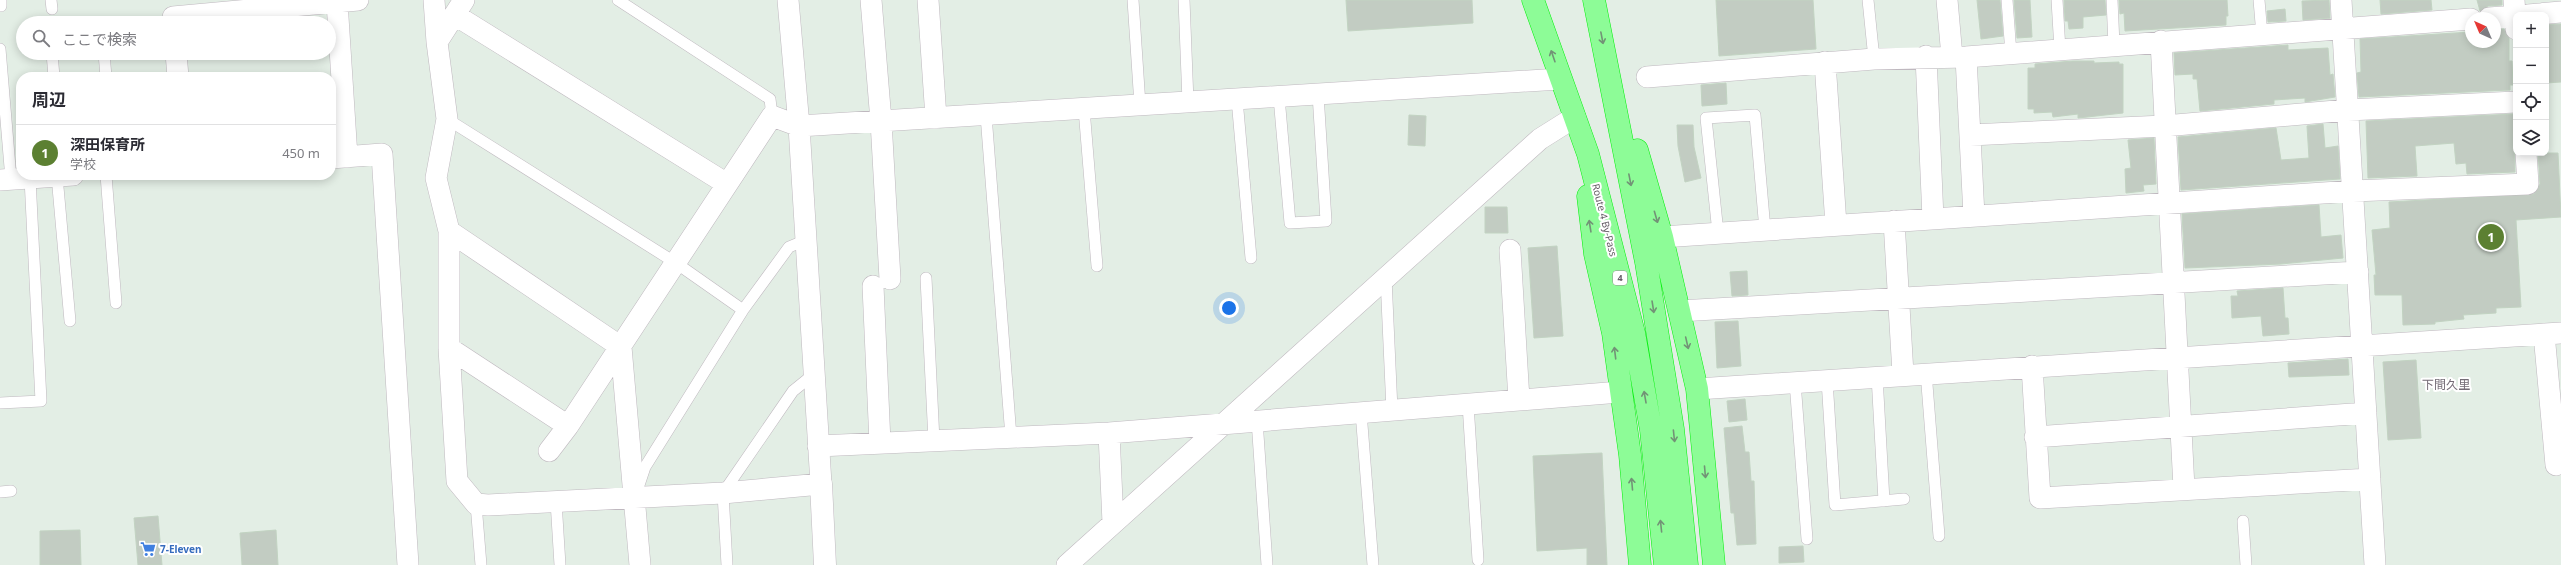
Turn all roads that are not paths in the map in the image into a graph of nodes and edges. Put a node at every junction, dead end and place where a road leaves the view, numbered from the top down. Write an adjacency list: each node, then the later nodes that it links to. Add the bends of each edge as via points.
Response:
1 (358, 0): 19 (street)
2 (434, 0): 30 (street)
3 (618, 0): 58 (lane, via 770,99)
4 (788, 0): 63 (street)
5 (871, 0): 62 (street)
6 (928, 0): 60 (street)
7 (1133, 0): 54 (lane)
8 (1184, 0): 52 (lane)
9 (1533, 0): 46 (highway, Route 4 By-Pass / 4, one-way to 9)
10 (1594, 0): 48 (highway, one-way to 48)
11 (1868, 0): 37 (lane)
12 (1947, 0): 36 (street)
13 (2007, 0): 34 (lane)
14 (2057, 0): 33 (lane)
15 (2112, 0): 31 (lane)
16 (2259, 0): 28 (lane)
17 (2341, 0): 27 (street)
18 (307, 2): 19 (street); 22 (street)
19 (337, 2): 47 (street)
20 (460, 7): 30 (street); 72 (street)
21 (2561, 12): 23 (street)
22 (173, 13)
23 (2549, 13)
24 (2513, 16): 25 (street)
25 (2501, 17)
26 (2465, 19): 27 (street)
27 (2343, 29): 28 (street); 56 (street)
28 (2262, 35): 29 (street)
29 (2161, 41): 31 (street); 64 (street)
30 (437, 42): 61 (street)
31 (2114, 45): 33 (street)
32 (0, 49): 69 (lane)
33 (2060, 50): 34 (street)
34 (2011, 54): 36 (street)
35 (1926, 56): 36 (street); 37 (street); 76 (street)
36 (1959, 57): 65 (street)
37 (1874, 59): 41 (street)
38 (53, 60): 42 (lane)
39 (105, 60): 43 (lane)
40 (177, 60): 44 (street)
41 (1825, 62): 45 (street); 78 (street)
42 (54, 72)
43 (106, 72)
44 (178, 72)
45 (1647, 77)
46 (1560, 79): 49 (street); 59 (highway, Route 4 By-Pass / 4)
47 (336, 81): 68 (street)
48 (1612, 88): 82 (highway, one-way to 82, via 1628,121); 154 (highway, one-way to 154, via 1646,262 1673,429)
49 (1318, 94): 50 (street); 50 (lane, via 1326,221 1290,223)
50 (1279, 97): 51 (street)
51 (1237, 99): 52 (street); 85 (lane)
52 (1188, 102): 54 (street)
53 (2513, 102): 56 (street)
54 (1140, 105): 55 (street)
55 (1084, 109): 57 (street); 87 (lane)
56 (2348, 110): 64 (street); 73 (street)
57 (986, 115): 60 (street); 122 (lane)
58 (772, 116): 63 (street); 72 (street)
59 (1575, 117): 66 (highway, Route 4 By-Pass / 4); 90 (street, via 1540,139)
60 (936, 118): 62 (street)
61 (448, 119): 80 (street, via 436,178); 86 (lane)
62 (881, 121): 63 (street); 125 (street)
63 (799, 126): 83 (street)
64 (2164, 126): 65 (street); 74 (street)
65 (1970, 135): 75 (street)
66 (1588, 154): 110 (highway, one-way to 66, via 1613,333 1588,208); 153 (highway, Route 4 By-Pass / 4, one-way to 66, via 1651,430 1634,333)
67 (2526, 156): 73 (street, via 2528,184)
68 (339, 157): 143 (street, via 382,154)
69 (14, 179): 112 (lane, via 41,400)
70 (64, 180): 96 (lane)
71 (106, 180): 93 (lane)
72 (727, 184): 86 (street)
73 (2353, 191): 74 (street); 88 (street)
74 (2168, 203): 75 (street); 91 (street)
75 (1974, 216): 76 (street)
76 (1933, 219): 77 (street)
77 (1894, 221): 78 (street); 92 (street)
78 (1836, 225): 79 (street)
79 (1765, 230): 81 (street); 81 (lane, via 1755,115 1706,118)
80 (449, 231): 99 (street); 100 (street)
81 (1718, 233): 82 (street)
82 (1662, 237): 95 (highway)
83 (806, 240): 94 (lane, via 789,247); 104 (street)
84 (1510, 250): 111 (street)
85 (1251, 258)
86 (676, 263): 94 (lane); 99 (street)
87 (1097, 266)
88 (2358, 272): 91 (street); 98 (street)
89 (926, 278): 124 (lane)
90 (1386, 278): 114 (lane); 118 (street)
91 (2172, 283): 92 (street); 101 (street)
92 (1899, 299): 95 (street); 105 (street)
93 (116, 303)
94 (743, 310): 133 (lane, via 645,467)
95 (1679, 312): 109 (highway, one-way to 109)
96 (70, 321)
97 (2552, 334): 98 (street); 128 (street)
98 (2362, 346): 101 (street); 116 (street)
99 (621, 347): 119 (street); 133 (street)
100 (450, 348): 119 (street); 137 (street, via 457,480)
101 (2176, 357): 102 (street); 120 (street)
102 (2032, 366): 103 (street); 123 (street)
103 (1926, 372): 105 (street); 140 (lane)
104 (814, 374): 126 (street); 132 (lane, via 793,391)
105 (1903, 374): 106 (street)
106 (1877, 376): 107 (street); 135 (lane)
107 (1827, 380): 108 (street); 135 (lane, via 1835,504)
108 (1795, 382): 109 (street); 141 (lane)
109 (1697, 389): 155 (highway, one-way to 155)
110 (1620, 392): 111 (street); 152 (highway, one-way to 110, via 1630,455)
111 (1520, 400): 113 (street)
112 (0, 403)
113 (1468, 404): 114 (street); 142 (lane)
114 (1392, 410): 115 (street)
115 (1361, 412): 117 (street); 151 (lane)
116 (2366, 413): 120 (street); 129 (street)
117 (1257, 420): 118 (street); 150 (lane)
118 (1227, 422): 121 (street); 139 (street)
119 (568, 426): 127 (street)
120 (2180, 427): 123 (street); 131 (street)
121 (1109, 433): 122 (street); 139 (street)
122 (1011, 437): 124 (street)
123 (2035, 437): 131 (street, via 2040,498)
124 (934, 441): 125 (street)
125 (880, 443): 126 (street)
126 (818, 446): 130 (street)
127 (549, 451)
128 (2556, 465)
129 (2370, 479): 131 (street); 157 (street)
130 (821, 484): 132 (street); 148 (street)
131 (2184, 488)
132 (723, 493): 133 (street); 147 (lane)
133 (636, 496): 136 (street); 146 (street)
134 (1904, 499): 135 (lane)
135 (1884, 500)
136 (556, 501): 137 (street); 145 (lane)
137 (476, 504): 144 (lane)
138 (2243, 521): 156 (lane)
139 (1113, 523): 149 (street)
140 (1939, 536)
141 (1807, 539)
142 (1478, 560)
143 (408, 565)
144 (481, 565)
145 (560, 565)
146 (640, 565)
147 (727, 565)
148 (825, 565)
149 (1067, 565)
150 (1267, 565)
151 (1373, 565)
152 (1640, 565)
153 (1665, 565)
154 (1687, 565)
155 (1714, 565)
156 (2246, 565)
157 (2375, 565)

